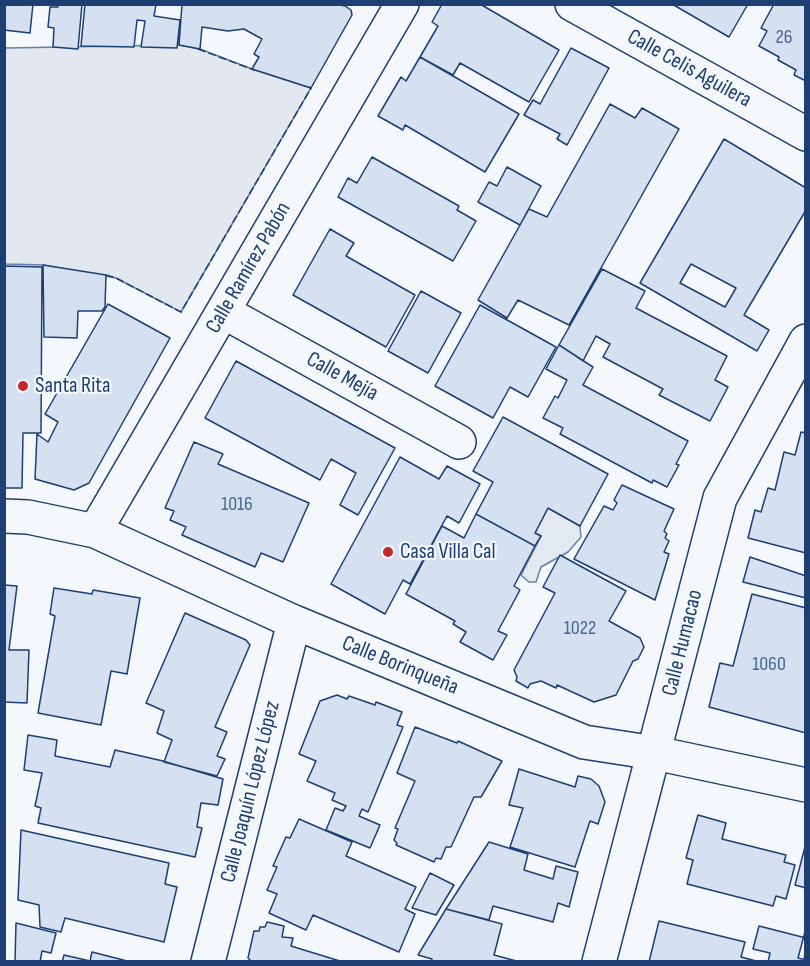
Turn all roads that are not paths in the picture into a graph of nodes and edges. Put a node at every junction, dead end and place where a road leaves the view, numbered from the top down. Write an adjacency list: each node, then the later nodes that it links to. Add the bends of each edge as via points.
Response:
1 (402, 4): 4 (street, Calle Ramírez Pabón)
2 (572, 4): 3 (street, Calle Celis Aguilera)
3 (806, 134)
4 (224, 312): 6 (street, Calle Mejía); 8 (street, Calle Ramírez Pabón)
5 (800, 360): 10 (street, Calle Humacao, via 720,498)
6 (459, 442)
7 (4, 516): 8 (street, Calle Borinqueña)
8 (95, 531): 9 (street, Calle Borinqueña)
9 (294, 622): 10 (street, Calle Borinqueña, via 584,742); 12 (street, Calle Joaquín López López)
10 (655, 753): 11 (street, Calle Borinqueña); 13 (street, Calle Humacao)
11 (806, 785)
12 (208, 962)
13 (599, 962)

